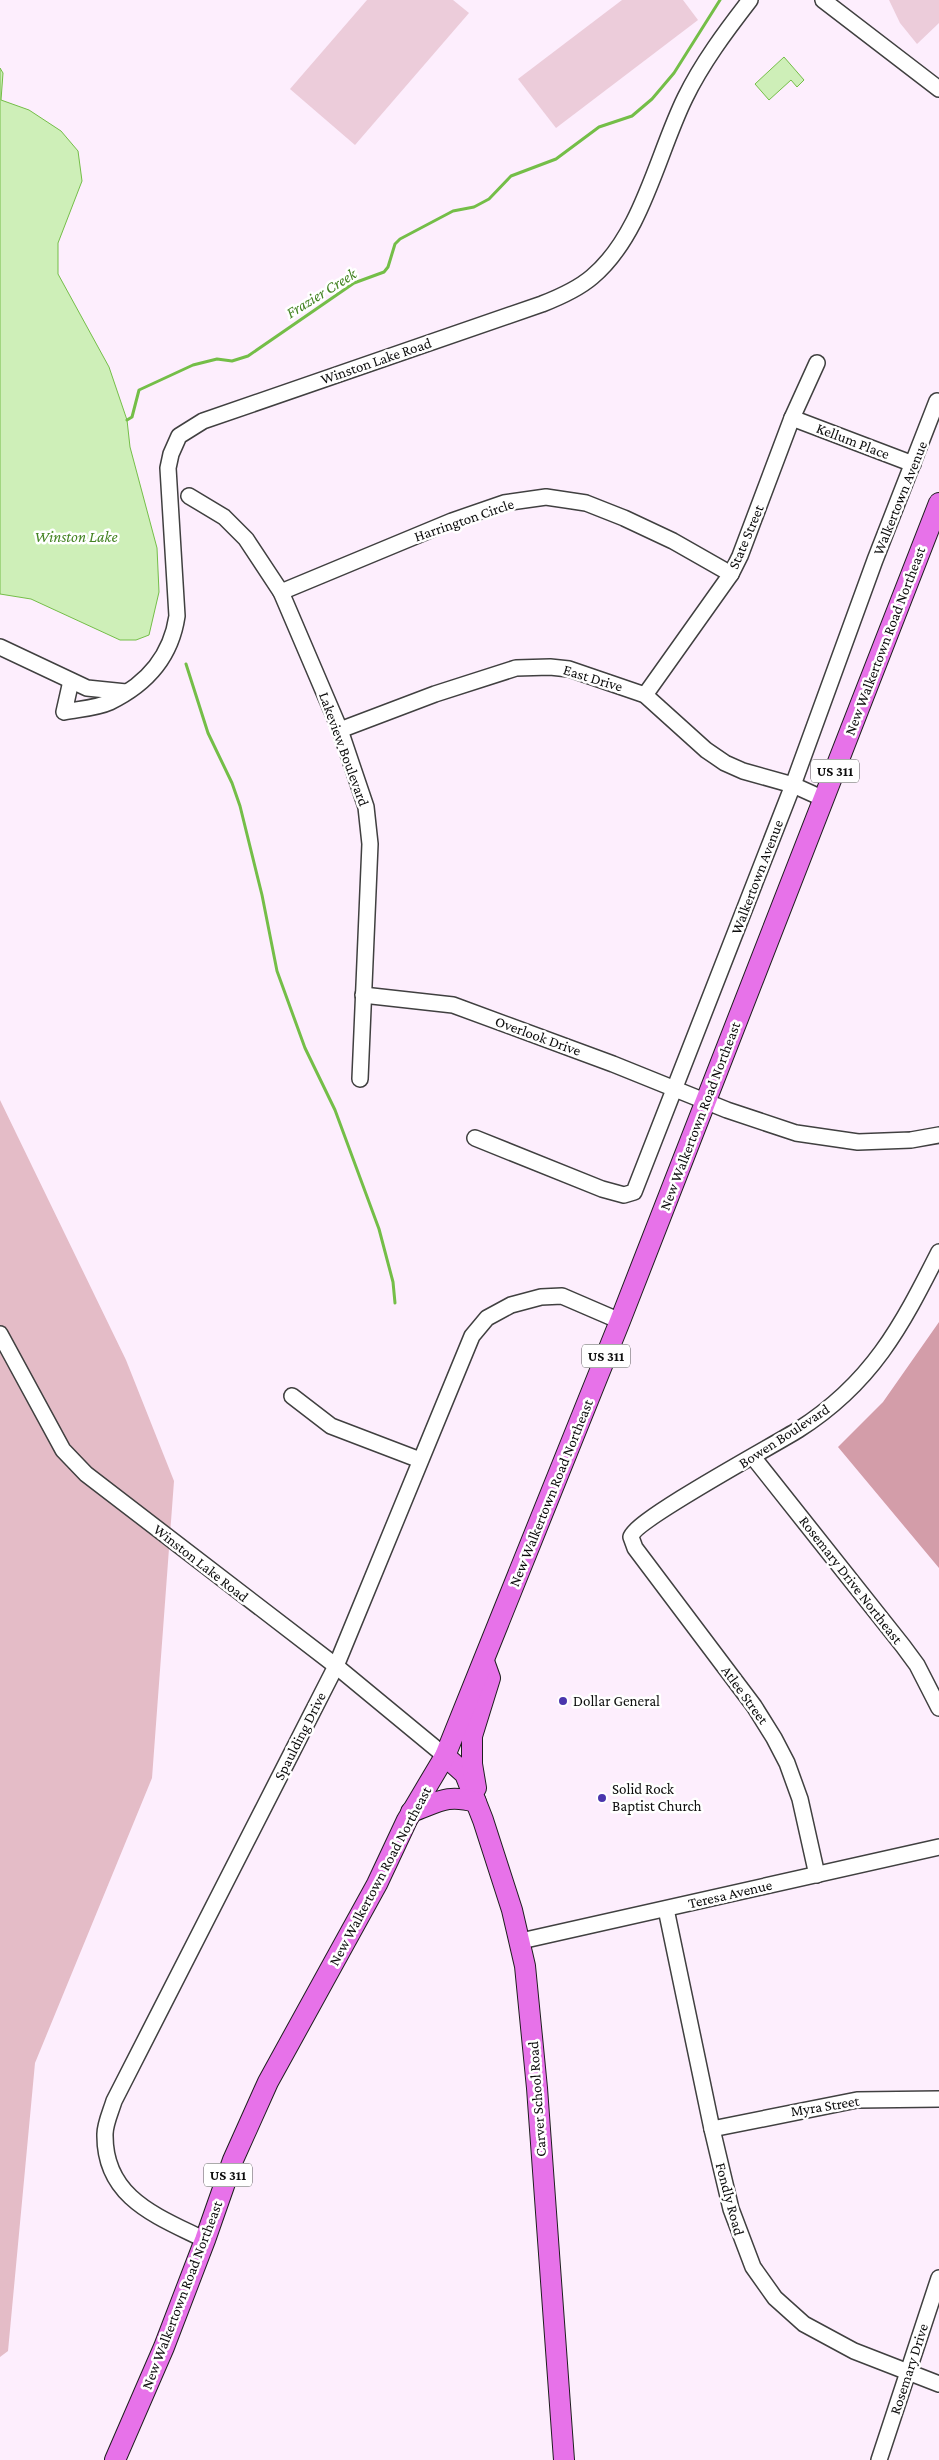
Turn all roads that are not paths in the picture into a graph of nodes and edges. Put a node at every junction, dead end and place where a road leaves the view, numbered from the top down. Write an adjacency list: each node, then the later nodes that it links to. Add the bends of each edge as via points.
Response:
1 (750, 0): 14 (street, Winston Lake Road, via 698,74 633,223 615,253 592,277 577,288 542,304 203,421 179,436 168,468 175,630 161,661 147,677)
2 (823, 0): 3 (street)
3 (939, 89)
4 (817, 363): 6 (street, State Street)
5 (937, 401): 7 (street, Walkertown Avenue)
6 (792, 418): 7 (street, Kellum Place); 10 (street, State Street)
7 (914, 464): 17 (street, Walkertown Avenue, via 875,560)
8 (189, 496): 11 (street, Lakeview Boulevard, via 224,517 246,539)
9 (939, 503): 18 (main road, New Walkertown Road Northeast / US 311)
10 (731, 574): 11 (street, Harrington Circle, via 624,518 586,503 546,497 504,502); 15 (street, State Street)
11 (281, 592): 16 (street, Lakeview Boulevard)
12 (0, 647): 13 (street)
13 (71, 681): 14 (street, via 88,688); 14 (street, Winston Lake Road, via 64,712 109,702)
14 (126, 692)
15 (645, 695): 16 (street, East Drive, via 588,674 531,666 480,679); 17 (street, East Drive, via 725,763)
16 (340, 730): 19 (street, Lakeview Boulevard, via 366,807 370,844)
17 (793, 786): 18 (street, East Drive); 21 (street, Walkertown Avenue)
18 (824, 799): 22 (main road, New Walkertown Road Northeast / US 311)
19 (363, 995): 20 (street, Lakeview Boulevard); 21 (street, Overlook Drive, via 453,1005)
20 (360, 1079)
21 (674, 1089): 22 (street, Overlook Drive); 24 (street, Walkertown Avenue, via 636,1187 630,1194 602,1189)
22 (706, 1102): 23 (street, via 811,1136 881,1142); 26 (main road, New Walkertown Road Northeast / US 311)
23 (939, 1135)
24 (475, 1138)
25 (939, 1252): 29 (street, Bowen Boulevard, via 896,1333 864,1375 818,1416)
26 (620, 1321): 30 (street, Spaulding Drive, via 562,1296 541,1297 511,1305 487,1318 472,1336); 32 (main road, New Walkertown Road Northeast / US 311)
27 (0, 1334): 33 (street, Winston Lake Road, via 63,1450 86,1474)
28 (292, 1396): 30 (street, via 331,1426)
29 (753, 1457): 31 (street, Bowen Boulevard, via 658,1513 634,1530); 34 (street, Rosemary Drive Northeast, via 903,1646 917,1665)
30 (420, 1460): 33 (street, Spaulding Drive)
31 (631, 1537): 39 (street, Atlee Street, via 635,1548 754,1706 781,1750 800,1800)
32 (484, 1659): 35 (main road, New Walkertown Road Northeast / US 311); 36 (main road, via 490,1678 472,1736)
33 (336, 1666): 35 (street, Winston Lake Road); 44 (street, Spaulding Drive, via 114,2101 105,2133 107,2163 120,2187 139,2206)
34 (939, 1708)
35 (445, 1756): 36 (main road, Carver School Road, via 465,1774); 37 (main road, New Walkertown Road Northeast / US 311)
36 (476, 1802): 37 (main road, via 450,1798); 41 (main road, Carver School Road)
37 (411, 1812): 44 (main road, New Walkertown Road Northeast / US 311, via 378,1884 268,2082 233,2160)
38 (939, 1847): 39 (street, Teresa Avenue)
39 (817, 1875): 40 (street, Teresa Avenue)
40 (666, 1909): 41 (street, Teresa Avenue); 43 (street, Fondly Road)
41 (521, 1941): 49 (main road, Carver School Road, via 529,1996)
42 (939, 2099): 43 (street, Myra Street, via 857,2100)
43 (712, 2128): 46 (street, Fondly Road, via 743,2245 769,2290 789,2312 824,2336)
44 (205, 2240): 48 (main road, New Walkertown Road Northeast / US 311, via 164,2347)
45 (939, 2278): 46 (street, Rosemary Drive)
46 (907, 2372): 47 (street, Fondly Road); 50 (street, Rosemary Drive)
47 (939, 2384)
48 (115, 2460)
49 (564, 2460)
50 (879, 2460)

